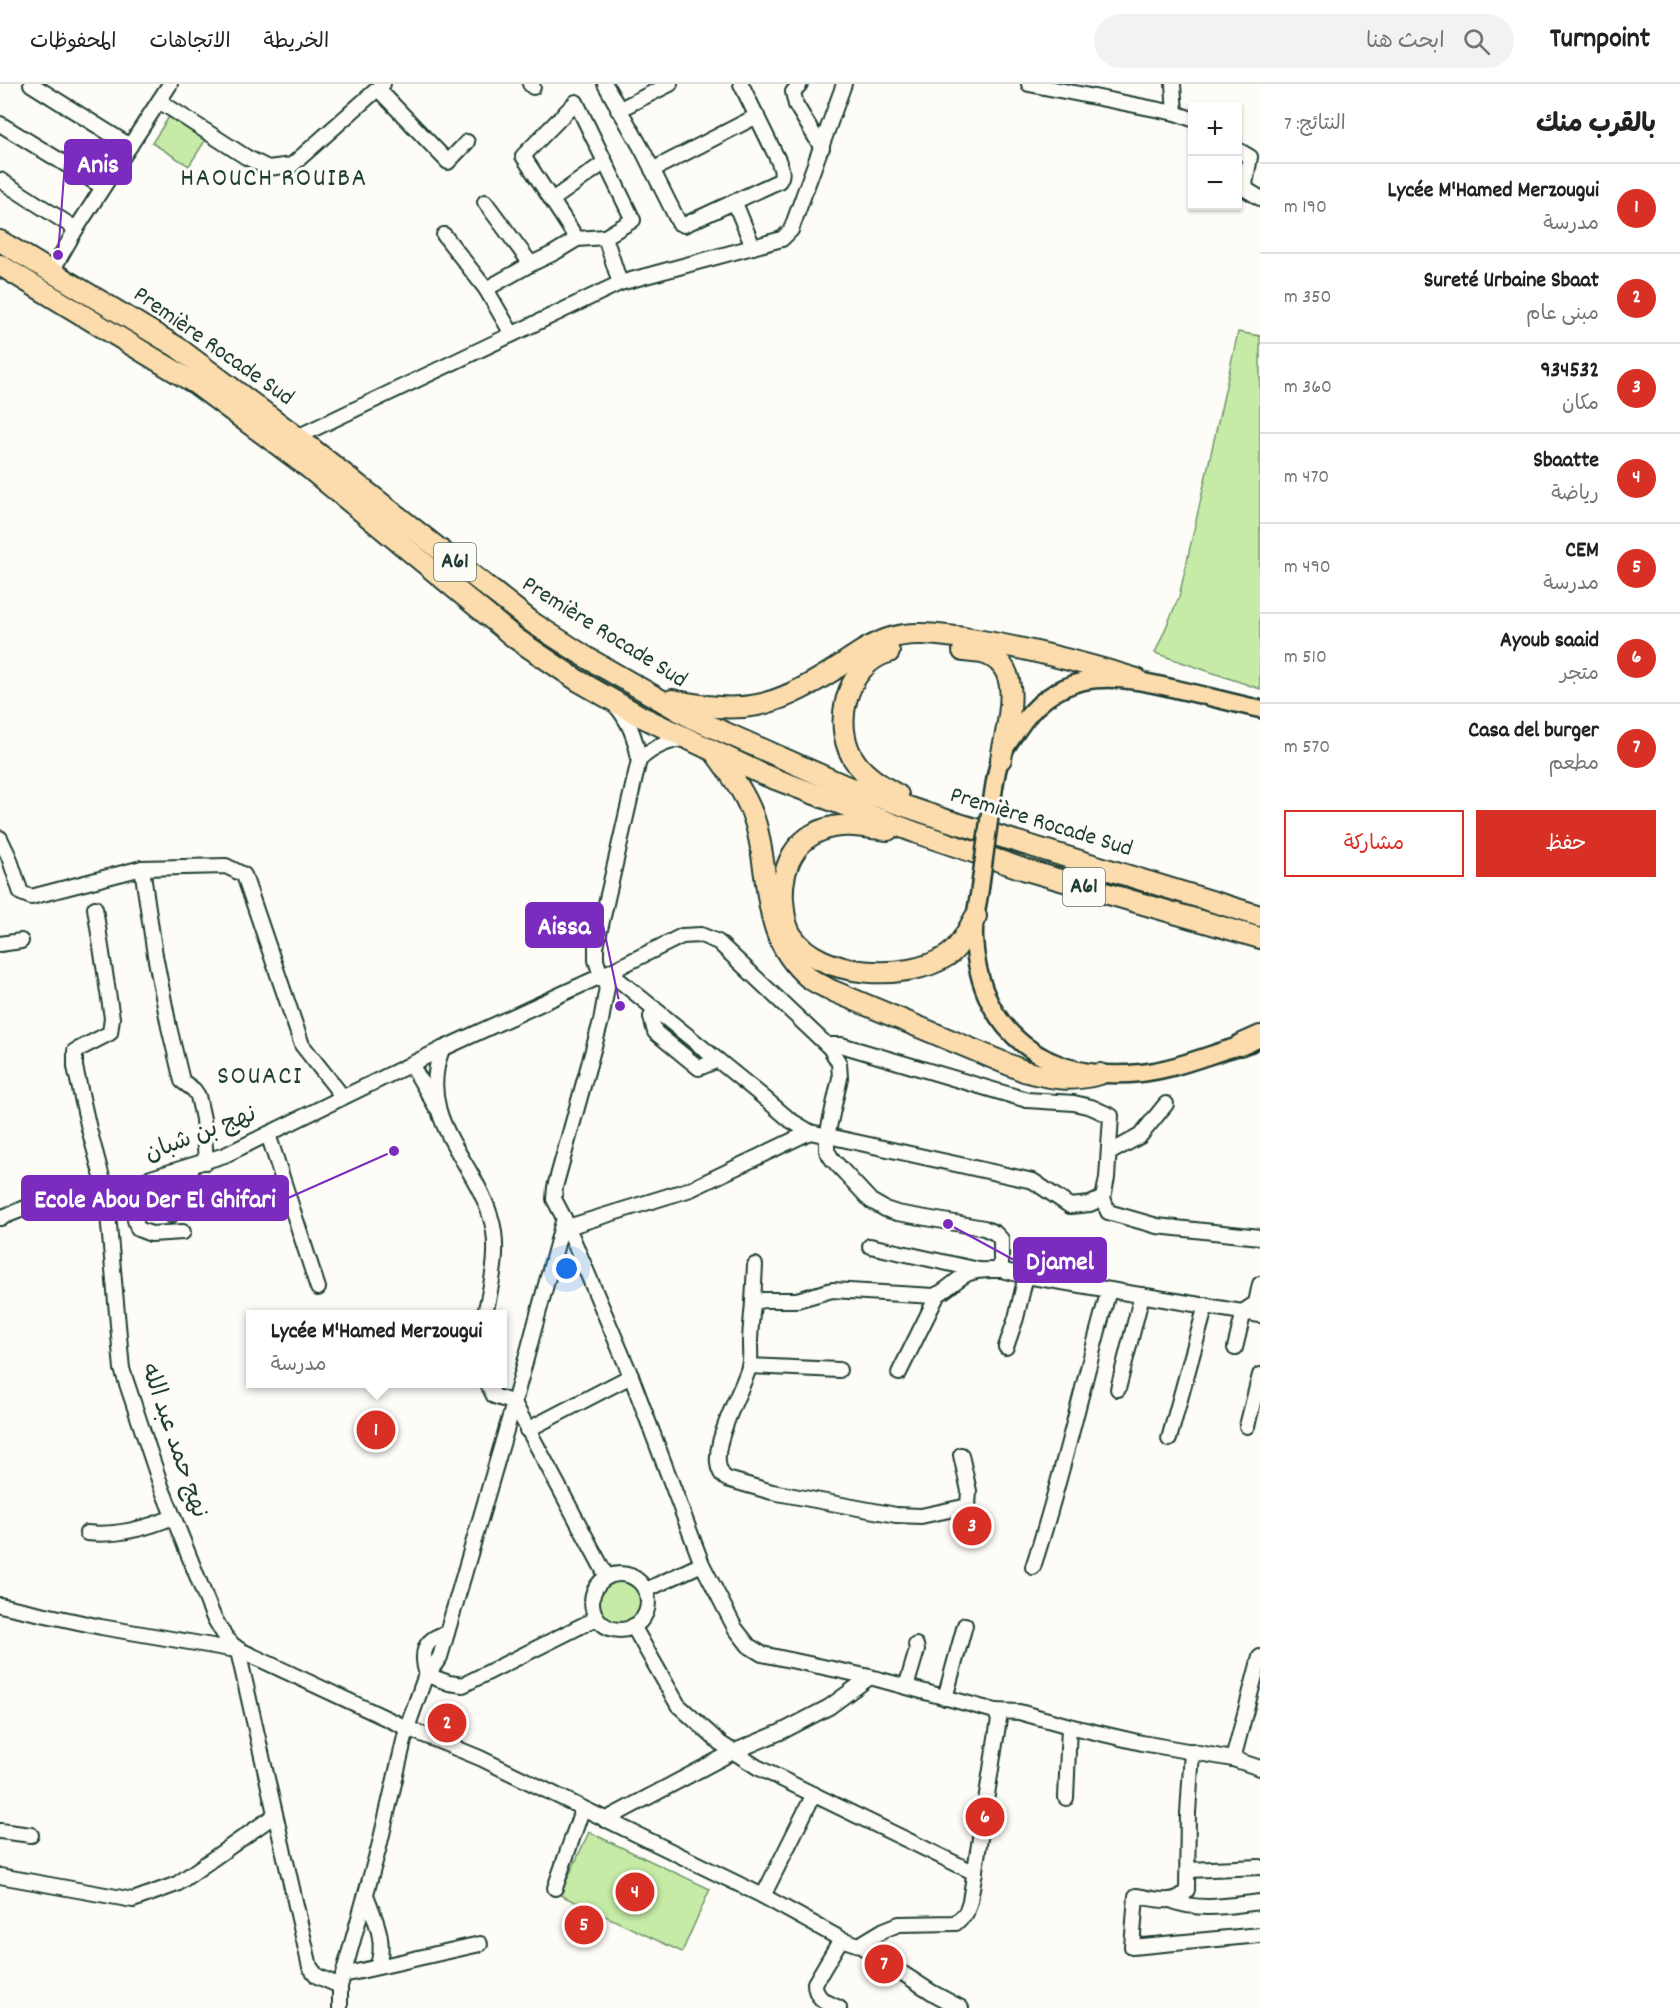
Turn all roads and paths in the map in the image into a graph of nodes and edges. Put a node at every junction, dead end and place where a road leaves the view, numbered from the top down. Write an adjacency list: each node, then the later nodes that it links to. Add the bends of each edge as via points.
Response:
1 (31, 84): 18 (street)
2 (170, 84): 11 (street)
3 (605, 84): 12 (street)
4 (669, 84): 12 (street)
5 (741, 84): 14 (street)
6 (800, 84): 19 (street, via 793,92 796,105)
7 (1029, 84): 13 (street)
8 (1173, 84): 13 (street)
9 (381, 86): 11 (street, via 292,165 268,168 246,158); 17 (street, via 448,162)
10 (841, 86): 19 (street)
11 (159, 101): 18 (street)
12 (618, 110): 22 (street)
13 (1175, 113): 15 (street)
14 (757, 116): 22 (street); 28 (street, via 778,160 782,178)
15 (1188, 118)
16 (0, 124): 24 (street)
17 (467, 142)
18 (130, 146): 24 (street)
19 (822, 148): 34 (street, via 791,230 782,239)
20 (1242, 152): 25 (street, via 1250,157 1247,190)
21 (605, 162): 26 (street); 26 (street, via 576,102 523,156); 31 (street, via 633,220)
22 (652, 170): 28 (street, via 681,225)
23 (0, 180): 29 (street)
24 (103, 188): 29 (street)
25 (1260, 198)
26 (552, 200): 32 (street)
27 (484, 202): 35 (street)
28 (735, 203): 34 (street)
29 (76, 229): 37 (street)
30 (444, 235): 39 (street)
31 (605, 237): 32 (street); 38 (street)
32 (577, 239): 35 (street)
33 (0, 241): 37 (highway, Première Rocade Sud / A61)
34 (753, 247): 38 (street)
35 (531, 264): 39 (street)
36 (0, 265): 44 (highway, Première Rocade Sud / A61, via 196,384 309,468 515,638)
37 (52, 271): 41 (highway, Première Rocade Sud / A61, via 177,347)
38 (620, 283): 40 (street)
39 (486, 289): 40 (street)
40 (512, 334): 41 (street)
41 (297, 437): 43 (highway, Première Rocade Sud / A61, via 533,624)
42 (1137, 679): 43 (highway, via 1036,651 930,634 887,639 811,684 761,705 699,706); 45 (main road); 48 (main road, via 1094,678 1064,687 1032,710)
43 (653, 696): 50 (highway, Première Rocade Sud / A61, via 720,731 843,785)
44 (610, 699): 46 (highway, Première Rocade Sud / A61); 49 (street, via 627,721)
45 (1260, 710)
46 (686, 739): 47 (highway, Première Rocade Sud / A61); 49 (street, via 656,747)
47 (716, 753): 51 (highway, Première Rocade Sud / A61, via 808,793); 67 (highway, via 751,810 777,934 791,959 810,978 833,992 1024,1071 1063,1080)
48 (1000, 759): 50 (highway, via 1011,687 1002,666 993,658 931,646 902,648 884,653 860,672 852,685 843,725 846,744 857,764 881,786); 55 (main road, bridge)
49 (639, 760): 60 (street, via 596,947 596,960)
50 (946, 820): 56 (highway, Première Rocade Sud / A61)
51 (917, 833): 55 (highway, via 844,825 824,829 803,841 783,874 781,894 791,935 805,952 820,961 842,968 894,971 918,968 949,955); 57 (highway, Première Rocade Sud / A61)
52 (0, 837): 53 (street, via 25,896)
53 (142, 868): 68 (street, via 226,867 244,875 302,1046); 75 (street, via 155,955 182,1081 195,1090 203,1119)
54 (95, 908): 77 (street, نهج حمد عبد الله, via 111,1030 75,1051 75,1067)
55 (976, 916): 67 (main road, via 974,936 984,994 1005,1028 1021,1044 1051,1061)
56 (1260, 916)
57 (1258, 939)
58 (21, 941): 59 (street)
59 (0, 944)
60 (605, 974): 63 (street, نهج بن شبان, via 682,936 701,935 718,942); 65 (street, نهج بن شبان); 71 (street, via 654,1008 789,1120); 81 (street, via 607,987 600,1021 555,1187 554,1199)
61 (1260, 1036): 64 (highway)
62 (1260, 1041): 64 (main road)
63 (827, 1045): 73 (street, via 839,1063 840,1078); 74 (street, via 851,1048 1027,1100 1074,1103 1105,1112 1111,1116)
64 (1240, 1045): 67 (main road, via 1164,1069)
65 (442, 1049): 66 (street, نهج بن شبان); 70 (street, via 436,1071)
66 (411, 1064): 68 (street, نهج بن شبان); 70 (street)
67 (1100, 1074)
68 (343, 1097): 72 (street, نهج بن شبان)
69 (1166, 1104): 74 (street, via 1140,1136)
70 (439, 1111): 96 (street, via 490,1214 495,1252)
71 (810, 1132): 73 (street); 81 (street, via 691,1189)
72 (268, 1134): 75 (street, نهج بن شبان); 90 (street)
73 (827, 1136): 78 (street, via 1033,1181 1070,1206); 86 (street, via 827,1151 832,1159 871,1201 897,1213 995,1233 1001,1239)
74 (1109, 1152): 78 (street)
75 (199, 1164): 76 (street, نهج بن شبان); 79 (street)
76 (137, 1183): 77 (street, نهج بن شبان); 82 (street, via 138,1229 151,1234)
77 (106, 1192): 80 (street, نهج بن شبان, via 28,1207); 113 (street, نهج حمد عبد الله, via 122,1369)
78 (1103, 1198): 83 (street, via 1108,1212 1157,1226)
79 (171, 1215)
80 (0, 1218)
81 (565, 1224): 105 (street); 108 (street)
82 (183, 1232)
83 (1260, 1237)
84 (870, 1246): 87 (street)
85 (755, 1265): 94 (street)
86 (1001, 1270): 87 (street); 88 (street)
87 (981, 1271): 92 (street, via 966,1274)
88 (1026, 1276): 91 (street); 99 (street)
89 (1260, 1284): 97 (street, via 1256,1303)
90 (318, 1288)
91 (1109, 1290): 93 (street); 116 (street)
92 (938, 1294): 94 (street, via 832,1290 797,1300); 103 (street)
93 (1142, 1295): 95 (street); 107 (street)
94 (753, 1302): 101 (street)
95 (1206, 1305): 97 (street); 111 (street)
96 (486, 1310)
97 (1244, 1311): 98 (street); 100 (street)
98 (1260, 1315)
99 (1005, 1347)
100 (1235, 1348)
101 (750, 1366): 102 (street); 112 (street, via 720,1443 719,1469 727,1479 783,1494 921,1516 968,1506 969,1491)
102 (839, 1370)
103 (899, 1373)
104 (1260, 1375): 109 (street)
105 (631, 1377): 110 (street); 115 (street)
106 (490, 1388): 108 (street, via 494,1396)
107 (1118, 1389)
108 (514, 1403): 110 (street); 126 (street, via 440,1658)
109 (1247, 1426)
110 (527, 1430): 117 (street)
111 (1169, 1439)
112 (961, 1455)
113 (173, 1517): 114 (street, via 150,1527); 124 (street, نهج حمد عبد الله, via 213,1616 232,1646)
114 (87, 1533)
115 (702, 1564): 118 (street); 127 (street, via 735,1628 749,1646 773,1658)
116 (1034, 1567)
117 (607, 1577): 118 (street, via 629,1575); 120 (street, via 595,1589 592,1599)
118 (646, 1590): 122 (street, via 646,1615)
119 (0, 1605): 124 (street)
120 (597, 1618): 122 (street, via 612,1629 622,1631); 126 (street, via 463,1685)
121 (966, 1625): 129 (street)
122 (633, 1626): 134 (street, via 678,1706)
123 (916, 1645): 128 (street)
124 (240, 1651): 132 (street); 140 (street)
125 (1260, 1657): 135 (street)
126 (427, 1675): 132 (street)
127 (870, 1677): 128 (street); 134 (street, via 829,1707)
128 (906, 1688): 129 (street)
129 (945, 1698): 130 (street)
130 (995, 1711): 131 (street, via 1019,1712); 146 (street, via 999,1719)
131 (1069, 1726): 133 (street); 138 (street)
132 (407, 1728): 139 (street, via 480,1758); 149 (street)
133 (1192, 1750): 135 (street); 145 (street)
134 (733, 1752): 137 (street); 141 (street)
135 (1233, 1759): 136 (street)
136 (1260, 1768)
137 (814, 1794): 146 (street); 150 (street)
138 (1066, 1798)
139 (582, 1810): 141 (street); 148 (street)
140 (275, 1815): 147 (street, via 177,1884 133,1900); 158 (street, via 310,1967 317,1976)
141 (605, 1820): 150 (street)
142 (0, 1831): 143 (street)
143 (31, 1835)
144 (1260, 1867): 145 (street)
145 (1188, 1870): 151 (street, via 1187,1890)
146 (975, 1873): 156 (street, via 966,1913 956,1923 899,1924)
147 (0, 1876)
148 (555, 1888)
149 (366, 1895): 157 (street, via 381,1942); 158 (street)
150 (763, 1896): 154 (street)
151 (1173, 1901): 152 (street, via 1199,1907); 153 (street, via 1136,1896 1132,1947)
152 (1260, 1902)
153 (1260, 1935)
154 (841, 1939): 156 (street); 160 (street, via 815,1983 820,1998)
155 (480, 1944): 157 (street)
156 (859, 1945): 161 (street)
157 (376, 1967): 158 (street)
158 (342, 1980): 159 (street)
159 (340, 2008)
160 (839, 2008)
161 (961, 2008)

